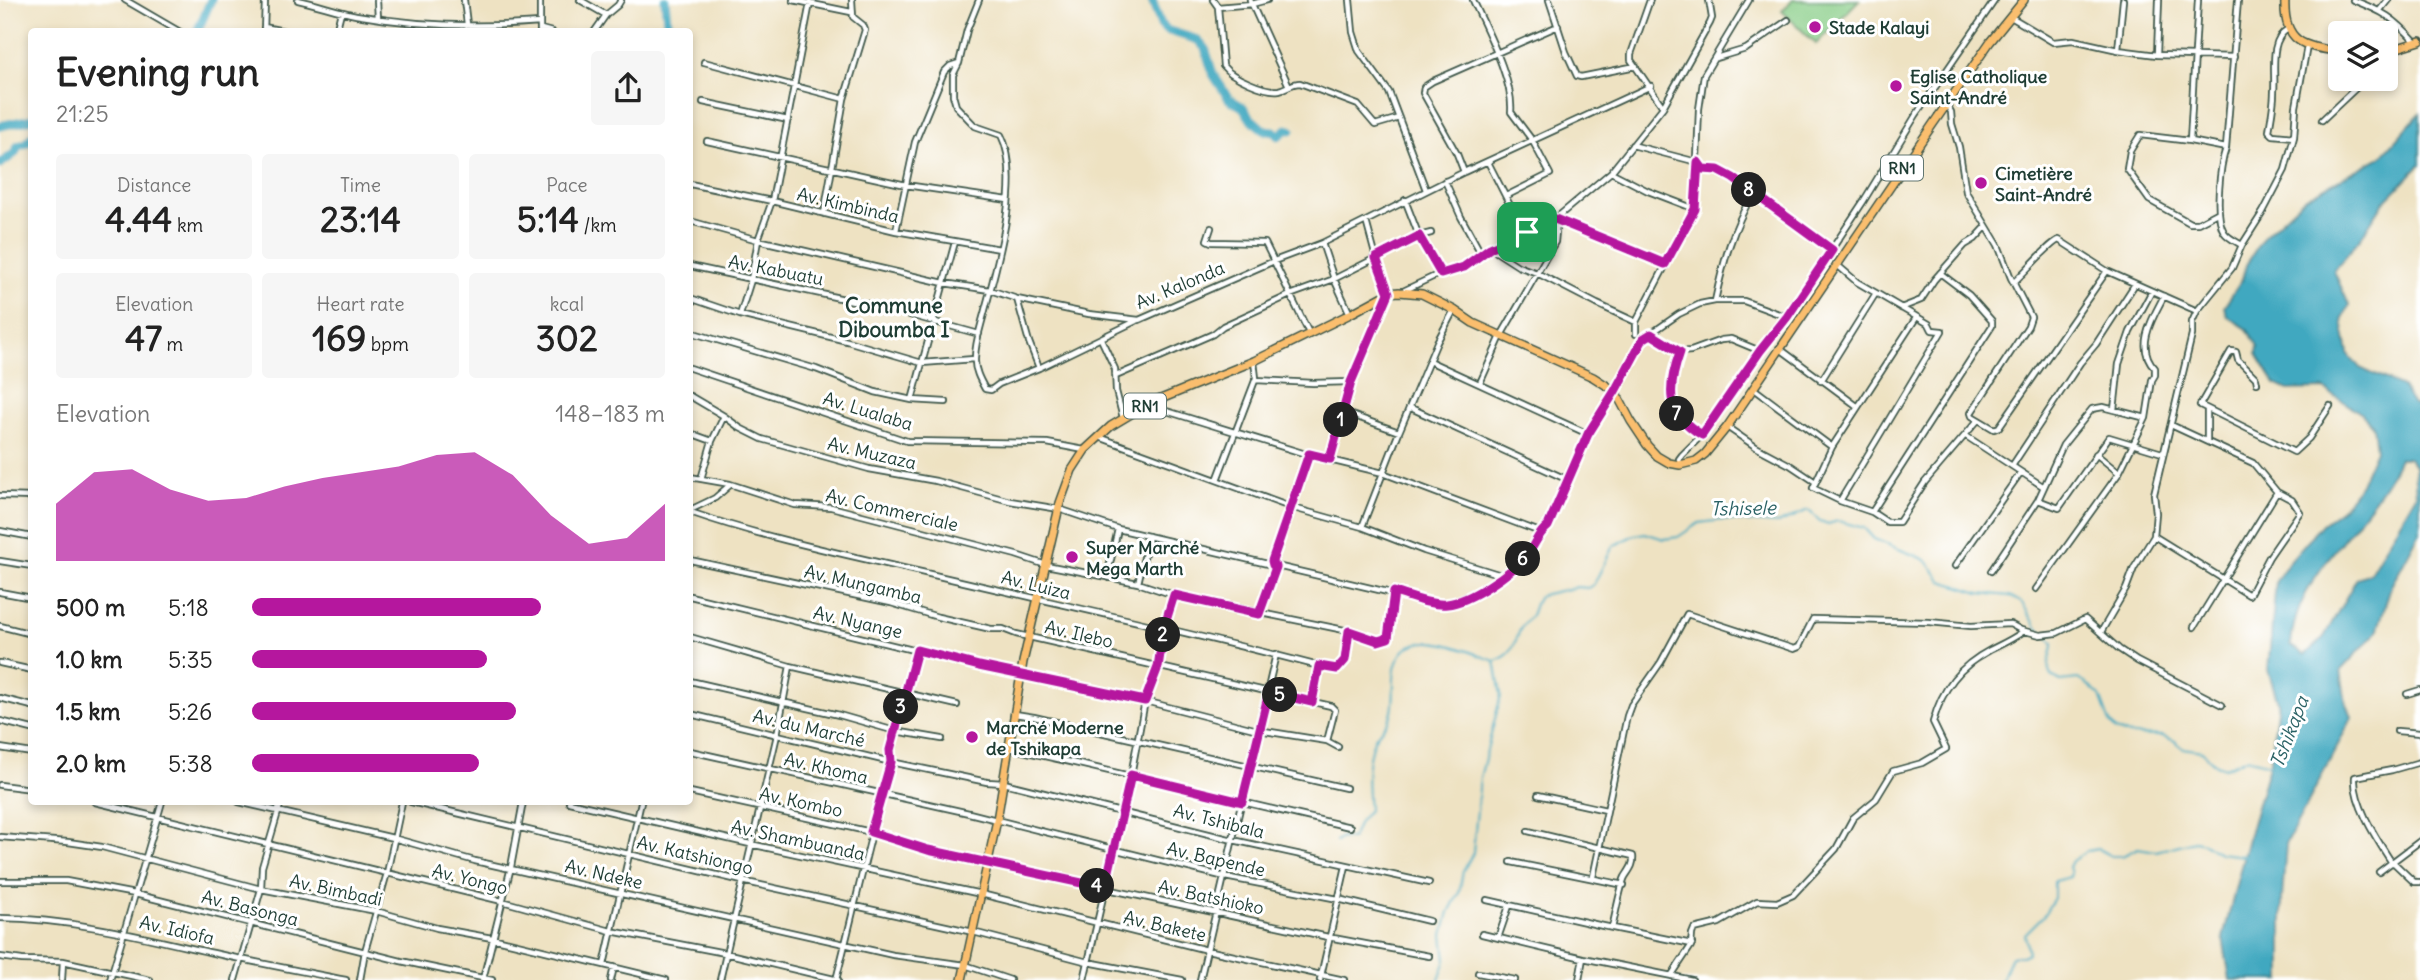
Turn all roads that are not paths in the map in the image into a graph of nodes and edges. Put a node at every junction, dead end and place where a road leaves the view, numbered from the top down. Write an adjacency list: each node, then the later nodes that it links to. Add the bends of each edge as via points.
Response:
1 (125, 0): 41 (street)
2 (265, 0): 42 (street)
3 (298, 0): 33 (street)
4 (377, 0): 37 (street)
5 (464, 0): 46 (street)
6 (540, 0): 47 (street)
7 (580, 0): 35 (street)
8 (621, 0): 35 (street)
9 (793, 0): 30 (street)
10 (852, 0): 34 (street)
11 (979, 0): 61 (street)
12 (1213, 0): 31 (street)
13 (1267, 0): 29 (street)
14 (1350, 0): 71 (street, via 1359,51 1382,80)
15 (1473, 0): 55 (street)
16 (1549, 0): 40 (street)
17 (1650, 0): 62 (street, via 1631,54)
18 (1709, 0): 70 (street, via 1710,23)
19 (1749, 0): 59 (street)
20 (1995, 0): 113 (street, via 1920,107)
21 (2024, 0): 36 (highway, RN1)
22 (2123, 0): 54 (street)
23 (2159, 0): 56 (street)
24 (2198, 0): 57 (street)
25 (2238, 0): 58 (street)
26 (2286, 0): 49 (highway)
27 (2353, 0): 32 (street)
28 (2388, 0): 32 (street)
29 (1251, 2): 31 (street); 64 (street)
30 (810, 3): 34 (street); 63 (street)
31 (1218, 7): 64 (street, via 1223,66 1228,73 1270,90)
32 (2380, 10): 50 (street)
33 (341, 12): 37 (street); 43 (street)
34 (852, 12): 67 (street, via 865,30)
35 (606, 15): 48 (street)
36 (2010, 16): 54 (street, via 2053,41 2073,40); 69 (highway, RN1)
37 (378, 18): 39 (street)
38 (1788, 20): 59 (street, via 1746,48)
39 (401, 22): 44 (street); 45 (street)
40 (1558, 26): 55 (street); 62 (street, via 1577,76)
41 (173, 28)
42 (264, 28)
43 (337, 28)
44 (402, 28)
45 (458, 28)
46 (468, 28)
47 (540, 28)
48 (597, 28)
49 (2288, 30): 51 (highway); 74 (street, via 2277,42 2269,131)
50 (2418, 41): 52 (highway)
51 (2307, 46): 53 (highway); 74 (street)
52 (2398, 48)
53 (2328, 49)
54 (2118, 50): 56 (street)
55 (1496, 52): 75 (street, via 1512,101 1511,112); 84 (street, via 1423,89)
56 (2157, 55): 57 (street)
57 (2197, 56): 58 (street); 77 (street)
58 (2234, 57): 79 (street)
59 (1716, 58): 82 (street, via 1704,75)
60 (704, 62): 63 (street)
61 (959, 63): 88 (street, via 947,69 934,94 915,142); 92 (street, via 953,75 956,106 975,126 1000,135 1009,159)
62 (1636, 66): 65 (street)
63 (793, 85): 67 (street); 72 (street)
64 (1289, 86): 71 (street, via 1300,83 1353,103 1375,125)
65 (1651, 86): 70 (street); 75 (street, Av. Kalonda)
66 (2353, 91): 73 (street)
67 (845, 99): 83 (street)
68 (703, 102): 72 (street)
69 (1947, 104): 101 (street, via 1966,191); 117 (highway, RN1)
70 (1663, 107): 78 (street)
71 (1399, 118): 89 (street)
72 (788, 120): 80 (street)
73 (2322, 120)
74 (2294, 136): 110 (street, via 2285,170)
75 (1532, 139): 81 (street, Av. Kalonda); 91 (street, via 1550,174)
76 (706, 141): 80 (street)
77 (2190, 141): 79 (street); 96 (street, via 2140,135 2127,169 2149,200 2190,223)
78 (1632, 145): 82 (street); 85 (street)
79 (2226, 148): 96 (street, via 2221,160)
80 (781, 156): 83 (street); 94 (street)
81 (1488, 162): 84 (street, Av. Kalonda); 91 (street)
82 (1698, 162): 90 (street, via 1703,169 1718,170); 95 (street)
83 (832, 170): 88 (street); 97 (street)
84 (1464, 172): 86 (street, Av. Kalonda)
85 (1611, 172): 95 (street); 98 (street)
86 (1445, 181): 89 (street, Av. Kalonda); 114 (street)
87 (693, 185): 94 (street, Av. Kimbinda)
88 (906, 185): 92 (street); 103 (street)
89 (1426, 190): 93 (street, Av. Kalonda)
90 (1753, 193): 113 (street); 138 (street, via 1728,247)
91 (1506, 195): 104 (street)
92 (1008, 200): 111 (street)
93 (1405, 200): 99 (street, Av. Kalonda); 106 (street)
94 (772, 201): 97 (street, Av. Kimbinda); 107 (street)
95 (1695, 209): 118 (street)
96 (2219, 212): 110 (street, via 2224,233)
97 (824, 214): 103 (street, Av. Kimbinda)
98 (1556, 220): 104 (street); 118 (street); 121 (street, via 1555,242)
99 (1366, 221): 109 (street, Av. Kalonda); 115 (street)
100 (693, 222): 107 (street, Av. Kalonda)
101 (1986, 227): 122 (street); 127 (street)
102 (1211, 228): 116 (street, via 1207,240 1265,243)
103 (896, 231): 108 (street, Av. Kimbinda)
104 (1527, 232): 112 (street)
105 (1432, 233): 106 (street)
106 (1419, 236): 115 (street); 123 (street)
107 (758, 240): 125 (street); 126 (street, Av. Kalonda)
108 (955, 242): 111 (street, Av. Kimbinda); 126 (street)
109 (1322, 243): 116 (street, Av. Kalonda); 124 (street)
110 (2242, 245): 141 (street, via 2232,268)
111 (1000, 248): 129 (street)
112 (1490, 248): 114 (street); 121 (street)
113 (1832, 250): 144 (street)
114 (1482, 255): 123 (street)
115 (1376, 258): 124 (street); 132 (street)
116 (1274, 261): 134 (street); 146 (street, Av. Kalonda)
117 (1836, 263): 133 (street); 156 (highway, RN1)
118 (1665, 264): 147 (street)
119 (693, 267): 125 (street, Av. Kabuatu)
120 (2108, 271): 127 (street, via 2057,240); 128 (street); 186 (street, via 1999,427)
121 (1537, 273): 147 (street); 152 (street)
122 (1940, 273): 139 (street, via 1921,300); 226 (street, via 1969,295 1992,326)
123 (1441, 274): 131 (street)
124 (1334, 279): 134 (street); 142 (street)
125 (751, 280): 143 (street); 148 (street, Av. Kabuatu, via 877,306)
126 (944, 282): 129 (street, Av. Kalonda); 148 (street)
127 (2013, 282): 186 (street, via 2030,322 1971,413)
128 (2134, 285): 130 (street); 206 (street)
129 (990, 290): 137 (street, Av. Kalonda); 151 (street)
130 (2152, 291): 135 (street); 181 (street, via 2119,365)
131 (1399, 292): 132 (highway, RN1); 140 (highway, RN1, via 1422,294)
132 (1389, 293): 142 (highway, RN1); 168 (street)
133 (1876, 293): 139 (street); 167 (street)
134 (1290, 295): 150 (street); 165 (street)
135 (2164, 296): 141 (street); 185 (street, via 2146,334 2155,375)
136 (693, 299): 143 (street)
137 (1017, 299): 146 (street, Av. Kalonda); 163 (street)
138 (1715, 301): 144 (street, via 1744,301); 154 (street, Av. Muzaza, via 1679,314)
139 (1901, 308): 145 (street)
140 (1454, 310): 152 (highway, RN1); 161 (street)
141 (2197, 312): 187 (street)
142 (1350, 314): 150 (highway, RN1)
143 (740, 315): 162 (street)
144 (1787, 317): 157 (street)
145 (1916, 318): 177 (street); 221 (street, via 1932,330 1942,331 1941,335)
146 (1139, 320): 155 (street)
147 (1636, 322): 153 (street)
148 (933, 323): 151 (street, Av. Kabuatu); 162 (street)
149 (693, 333): 174 (street)
150 (1309, 333): 160 (highway, RN1)
151 (979, 334): 159 (street)
152 (1502, 334): 169 (street); 172 (highway, RN1)
153 (1636, 334)
154 (1651, 334): 158 (street); 172 (street, Av. Muzaza, via 1643,339)
155 (1101, 339): 163 (street); 165 (street)
156 (1779, 348): 167 (street); 171 (highway, RN1)
157 (1760, 351): 158 (street, via 1731,339); 193 (street)
158 (1680, 352): 193 (street, via 1671,397 1677,414)
159 (975, 359): 162 (street); 163 (street, via 988,390)
160 (1254, 361): 166 (street); 176 (highway, RN1)
161 (1429, 361): 169 (street); 179 (street)
162 (922, 363): 174 (street)
163 (1039, 368)
164 (693, 369): 200 (street, Av. Lualaba, via 907,441 1047,443)
165 (1116, 376): 184 (street)
166 (1256, 380): 168 (street); 189 (street)
167 (1821, 381): 177 (street)
168 (1351, 382): 182 (street)
169 (1480, 383): 192 (street)
170 (2257, 383): 180 (street, via 2231,351 2200,405)
171 (1752, 387): 188 (highway, RN1); 199 (street)
172 (1615, 391): 192 (street, Av. Muzaza); 205 (highway, via 1657,456)
173 (693, 398): 183 (street, Av. Muzaza)
174 (912, 400): 175 (street)
175 (946, 402)
176 (1146, 405): 184 (highway, RN1); 189 (street)
177 (1857, 406): 199 (street)
178 (2330, 406): 180 (street, via 2294,452)
179 (1411, 408): 190 (street); 213 (street)
180 (2207, 409): 197 (street)
181 (2114, 410): 185 (street); 216 (street, via 2092,409 2063,445)
182 (1343, 412): 190 (street); 204 (street)
183 (724, 415): 196 (street); 224 (street, Av. Muzaza, via 762,439 869,469)
184 (1123, 418): 195 (highway, RN1)
185 (2146, 418): 198 (street)
186 (1978, 420): 194 (street)
187 (2171, 425): 197 (street); 202 (street)
188 (1727, 427): 205 (highway, RN1, via 1705,454); 214 (street)
189 (1235, 431): 203 (street); 212 (street)
190 (1399, 432): 208 (street)
191 (693, 434): 196 (street)
192 (1588, 434): 213 (street, Av. Muzaza)
193 (1702, 435): 205 (street, via 1682,454)
194 (1966, 436): 206 (street); 226 (street, via 1925,482 1899,522 1887,522)
195 (1098, 437): 200 (highway, RN1); 212 (street)
196 (712, 440): 211 (street)
197 (2207, 441): 217 (street, via 2253,463)
198 (2134, 445): 201 (street, via 2109,438); 202 (street); 209 (street)
199 (1832, 447): 214 (street)
200 (1085, 450): 224 (highway, RN1, via 1072,470)
201 (2096, 453): 209 (street); 220 (street, via 2059,508)
202 (2162, 453): 233 (street, via 2154,494)
203 (1309, 454): 204 (street); 222 (street)
204 (1330, 459): 208 (street)
205 (1680, 465)
206 (2012, 467): 207 (street)
207 (2021, 472): 216 (street); 238 (street)
208 (1383, 473): 227 (street); 230 (street)
209 (2119, 473): 245 (street)
210 (693, 478): 211 (street, Av. Commerciale)
211 (701, 479): 215 (street, Av. Commerciale)
212 (1217, 480): 222 (street)
213 (1568, 481): 230 (street, Av. Muzaza, via 1548,526)
214 (1814, 481): 221 (street, via 1815,490)
215 (730, 484): 223 (street); 237 (street, Av. Commerciale, via 795,505 831,507)
216 (2044, 487): 220 (street)
217 (2277, 492): 243 (street); 243 (street, via 2292,500 2300,512 2250,594)
218 (0, 495): 219 (street)
219 (28, 497)
220 (2038, 499): 240 (street)
221 (1840, 501): 226 (street)
222 (1290, 507): 227 (street); 239 (street, via 1272,561)
223 (693, 509)
224 (1059, 509): 228 (street, Av. Muzaza); 237 (highway, RN1)
225 (693, 512): 251 (street, Av. Luiza, via 735,527)
226 (1872, 512)
227 (1362, 527): 241 (street)
228 (1118, 529): 232 (street, Av. Muzaza); 242 (street)
229 (0, 531): 231 (street)
230 (1540, 532): 241 (street, Av. Muzaza, via 1524,558)
231 (28, 536)
232 (1149, 536): 239 (street, Av. Muzaza); 244 (street)
233 (2154, 536): 243 (street); 258 (street)
234 (0, 561): 236 (street)
235 (693, 562): 260 (street, Av. Mungamba)
236 (28, 565)
237 (1046, 565): 242 (street, Av. Commerciale); 251 (highway, RN1)
238 (1955, 566)
239 (1276, 567): 247 (street, Av. Muzaza); 252 (street)
240 (1991, 571)
241 (1502, 576): 247 (street, Av. Muzaza, via 1448,604)
242 (1110, 578): 244 (street, Av. Commerciale)
243 (2222, 578): 255 (street)
244 (1138, 583): 248 (street, Av. Commerciale)
245 (2036, 589)
246 (0, 592): 249 (street)
247 (1394, 592): 257 (street, Av. Commerciale, via 1385,641)
248 (1174, 595): 252 (street, Av. Commerciale); 254 (street)
249 (28, 597)
250 (693, 597): 262 (street, Av. Nyange)
251 (1036, 599): 254 (street, Av. Luiza); 260 (highway, RN1)
252 (1259, 614): 257 (street, Av. Commerciale)
253 (0, 626): 259 (street)
254 (1164, 627): 263 (street, Av. Luiza); 267 (street)
255 (2193, 627)
256 (2024, 630): 258 (street, via 2048,634 2082,619); 322 (street, via 2010,624 1813,619 1794,649 1687,614 1631,705); 383 (street, via 1956,675 1933,722 1947,749 1922,763 1893,771 1876,799 1853,818 1836,849 1796,892 1777,902 1757,901 1719,923 1694,929)
257 (1349, 631): 266 (street, via 1342,666)
258 (2101, 632): 281 (street, via 2137,661)
259 (28, 633)
260 (1028, 636): 267 (street, Av. Ilebo); 269 (highway, RN1)
261 (693, 638): 265 (street)
262 (917, 650): 269 (street, Av. Nyange); 272 (street)
263 (1276, 654): 266 (street, Av. Luiza); 273 (street)
264 (0, 663): 268 (street)
265 (790, 666): 272 (street); 278 (street)
266 (1319, 666): 277 (street)
267 (1158, 667): 273 (street, Av. Ilebo); 276 (street)
268 (28, 669)
269 (1021, 675): 276 (street, Av. Nyange); 282 (highway, RN1)
270 (693, 682): 278 (street)
271 (2420, 690): 274 (street)
272 (905, 692): 280 (street); 287 (street)
273 (1269, 692): 277 (street, Av. Ilebo); 286 (street)
274 (2407, 694)
275 (0, 698): 279 (street)
276 (1145, 701): 286 (street, Av. Nyange); 292 (street)
277 (1312, 702): 293 (street, Av. Ilebo, via 1335,708)
278 (783, 703): 287 (street); 290 (street)
279 (28, 705)
280 (957, 705)
281 (2222, 705)
282 (1014, 714): 292 (street); 296 (highway, RN1)
283 (693, 716): 290 (street, Av. du Marché)
284 (0, 721): 285 (street)
285 (28, 728)
286 (1258, 730): 293 (street, Av. Nyange); 301 (street)
287 (895, 731): 291 (street); 299 (street)
288 (2397, 731): 289 (street)
289 (2420, 733)
290 (776, 735): 299 (street, Av. du Marché); 302 (street)
291 (942, 739)
292 (1136, 741): 301 (street); 303 (street)
293 (1326, 741): 294 (street, Av. Nyange)
294 (1338, 747)
295 (0, 748): 297 (street)
296 (1010, 748): 303 (street); 304 (highway, RN1)
297 (28, 752)
298 (693, 752): 302 (street, Av. Khoma)
299 (891, 762): 304 (street, Av. du Marché); 309 (street)
300 (2420, 762): 344 (street, via 2355,777 2363,810)
301 (1249, 766): 307 (street); 311 (street)
302 (768, 768): 309 (street, Av. Khoma); 321 (street)
303 (1131, 775): 311 (street); 324 (street)
304 (1004, 783): 324 (street, Av. Tshibala); 327 (highway, RN1)
305 (0, 785): 306 (street)
306 (28, 788)
307 (1346, 788)
308 (693, 793): 321 (street, Av. Kombo)
309 (881, 795): 327 (street, Av. Khoma); 331 (street)
310 (1538, 795): 322 (street)
311 (1242, 802): 328 (street); 334 (street)
312 (108, 805): 325 (street, Av. Yongo)
313 (161, 805): 325 (street)
314 (252, 805): 323 (street, Av. Ndeke)
315 (280, 805): 323 (street)
316 (401, 805): 333 (street)
317 (423, 805): 329 (street, Av. Katshiongo)
318 (522, 805): 329 (street)
319 (582, 805): 326 (street, Av. Shambuanda)
320 (639, 805): 326 (street)
321 (759, 807): 331 (street, Av. Kombo); 337 (street)
322 (1606, 810): 338 (street)
323 (277, 811): 333 (street, Av. Ndeke); 336 (street)
324 (1122, 811): 334 (street, Av. Tshibala); 339 (street)
325 (158, 817): 336 (street, Av. Yongo); 341 (street)
326 (636, 818): 337 (street, Av. Shambuanda); 340 (street)
327 (997, 820): 339 (street, Av. Bapende); 342 (highway, RN1)
328 (1350, 827)
329 (518, 828): 340 (street, Av. Katshiongo); 346 (street)
330 (1528, 831): 338 (street)
331 (871, 832): 342 (street, Av. Kombo); 347 (street)
332 (0, 836): 341 (street, Av. Bimbadi, via 68,842)
333 (393, 838): 346 (street, Av. Ndeke); 349 (street)
334 (1233, 840): 345 (street, Av. Tshibala); 350 (street)
335 (2420, 841): 344 (street)
336 (268, 844): 349 (street, Av. Yongo); 358 (street)
337 (750, 844): 347 (street, Av. Shambuanda); 353 (street)
338 (1599, 846): 351 (street); 356 (street, via 1634,857)
339 (1115, 849): 350 (street, Av. Bapende); 357 (street)
340 (629, 854): 353 (street, Av. Katshiongo); 359 (street)
341 (146, 857): 358 (street, Av. Bimbadi); 360 (street)
342 (988, 862): 357 (street, Av. Batshioko); 361 (highway, RN1)
343 (1511, 862): 351 (street)
344 (2392, 863): 348 (street); 354 (street)
345 (1346, 866): 355 (street, Av. Tshibala); 362 (street)
346 (512, 867): 359 (street, Av. Ndeke); 364 (street)
347 (862, 868): 361 (street, Av. Shambuanda); 365 (street)
348 (2379, 872)
349 (387, 873): 364 (street, Av. Yongo); 367 (street)
350 (1224, 877): 362 (street, Av. Bapende); 368 (street)
351 (1593, 877): 356 (street)
352 (0, 881): 360 (street, Av. Basonga, via 66,881)
353 (742, 881): 365 (street, Av. Katshiongo); 370 (street)
354 (2420, 882)
355 (1429, 883)
356 (1624, 885): 374 (street)
357 (1105, 888): 368 (street, Av. Batshioko); 373 (street)
358 (261, 889): 367 (street, Av. Bimbadi); 372 (street)
359 (621, 892): 370 (street, Av. Ndeke); 375 (street)
360 (135, 894): 372 (street, Av. Basonga); 376 (street)
361 (981, 894): 373 (street, Av. Bakete); 377 (highway, RN1)
362 (1338, 899): 371 (street, Av. Bapende); 379 (street)
363 (1487, 900): 366 (street)
364 (502, 901): 375 (street, Av. Yongo); 380 (street)
365 (856, 906): 377 (street, Av. Katshiongo); 382 (street)
366 (1509, 906): 374 (street); 381 (street)
367 (376, 911): 380 (street, Av. Bimbadi); 385 (street)
368 (1216, 913): 379 (street, Av. Batshioko); 384 (street)
369 (0, 918): 376 (street, Av. Idiofa)
370 (734, 919): 382 (street, Av. Ndeke); 386 (street)
371 (1429, 920)
372 (250, 922): 385 (street, Av. Basonga); 390 (street)
373 (1096, 923): 384 (street, Av. Bakete); 392 (street)
374 (1612, 928): 383 (street)
375 (611, 931): 386 (street, Av. Yongo); 393 (street)
376 (123, 932): 390 (street, Av. Idiofa); 396 (street)
377 (973, 932): 392 (street, Av. Katshiongo); 394 (highway, RN1)
378 (1482, 934): 381 (street)
379 (1328, 937): 387 (street, Av. Batshioko); 399 (street)
380 (492, 938): 393 (street, Av. Bimbadi); 400 (street)
381 (1498, 938): 389 (street)
382 (846, 943): 394 (street, Av. Ndeke); 411 (street)
383 (1692, 944): 398 (street)
384 (1207, 950): 399 (street, Av. Bakete); 416 (street)
385 (365, 951): 400 (street, Av. Basonga); 406 (street)
386 (725, 953): 410 (street); 411 (street, Av. Yongo)
387 (1429, 956)
388 (0, 957): 391 (street)
389 (1583, 958): 398 (street); 419 (street)
390 (240, 960): 404 (street); 405 (street, Av. Idiofa)
391 (63, 961): 396 (street); 401 (street)
392 (1088, 962): 414 (street); 415 (street, Av. Katshiongo)
393 (604, 965): 395 (street, Av. Bimbadi)
394 (965, 965): 412 (highway, RN1); 413 (street, Av. Ndeke)
395 (614, 967): 408 (street); 409 (street, Av. Bimbadi)
396 (112, 972): 402 (street); 403 (street)
397 (1478, 973): 418 (street)
398 (1671, 976): 420 (street)
399 (1321, 977): 417 (street, Av. Bakete)
400 (483, 979): 407 (street, Av. Basonga)
401 (62, 980)
402 (110, 980)
403 (150, 980)
404 (235, 980)
405 (345, 980)
406 (360, 980)
407 (492, 980)
408 (611, 980)
409 (666, 980)
410 (720, 980)
411 (837, 980)
412 (962, 980)
413 (1010, 980)
414 (1084, 980)
415 (1182, 980)
416 (1200, 980)
417 (1344, 980)
418 (1515, 980)
419 (1579, 980)
420 (1692, 980)

